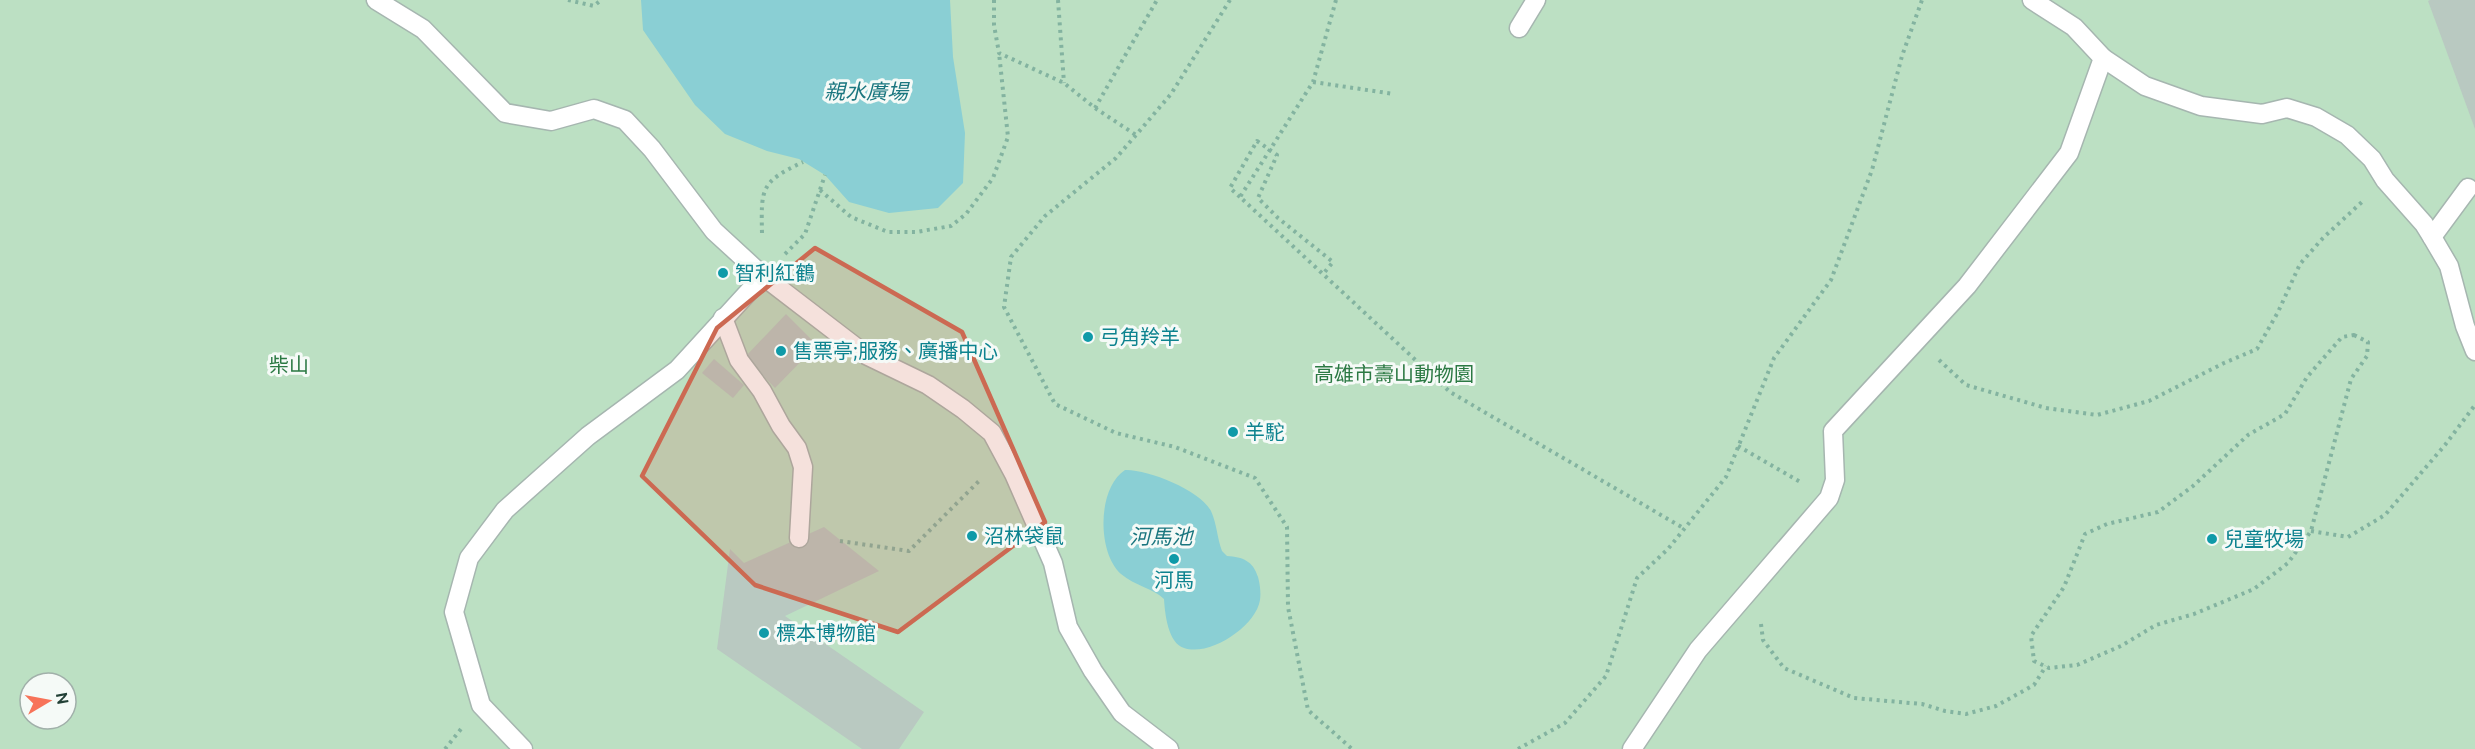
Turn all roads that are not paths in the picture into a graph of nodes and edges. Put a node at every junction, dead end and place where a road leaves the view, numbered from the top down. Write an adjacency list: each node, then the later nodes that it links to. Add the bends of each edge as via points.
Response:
1 (376, 0): 8 (lane, via 423,28 505,113 551,121 594,109 625,120 714,231)
2 (1536, 0): 4 (lane)
3 (2032, 0): 5 (lane, via 2074,27)
4 (1519, 28)
5 (2103, 58): 7 (lane, via 2145,86 2201,106 2262,114 2287,108 2316,117 2347,135 2372,159); 14 (lane, via 2069,153 1967,286 1833,431 1835,480 1829,498 1698,650)
6 (2468, 188): 7 (lane)
7 (2432, 237): 10 (lane, via 2449,266)
8 (763, 276): 9 (lane); 13 (lane, via 866,355 928,385 992,433 1053,563 1068,627 1122,713)
9 (723, 318): 11 (lane, via 738,360 797,448 803,467); 12 (lane, via 677,370 588,436 505,510 469,558 454,612 481,705)
10 (2475, 351)
11 (799, 538)
12 (523, 749)
13 (1169, 749)
14 (1632, 749)

